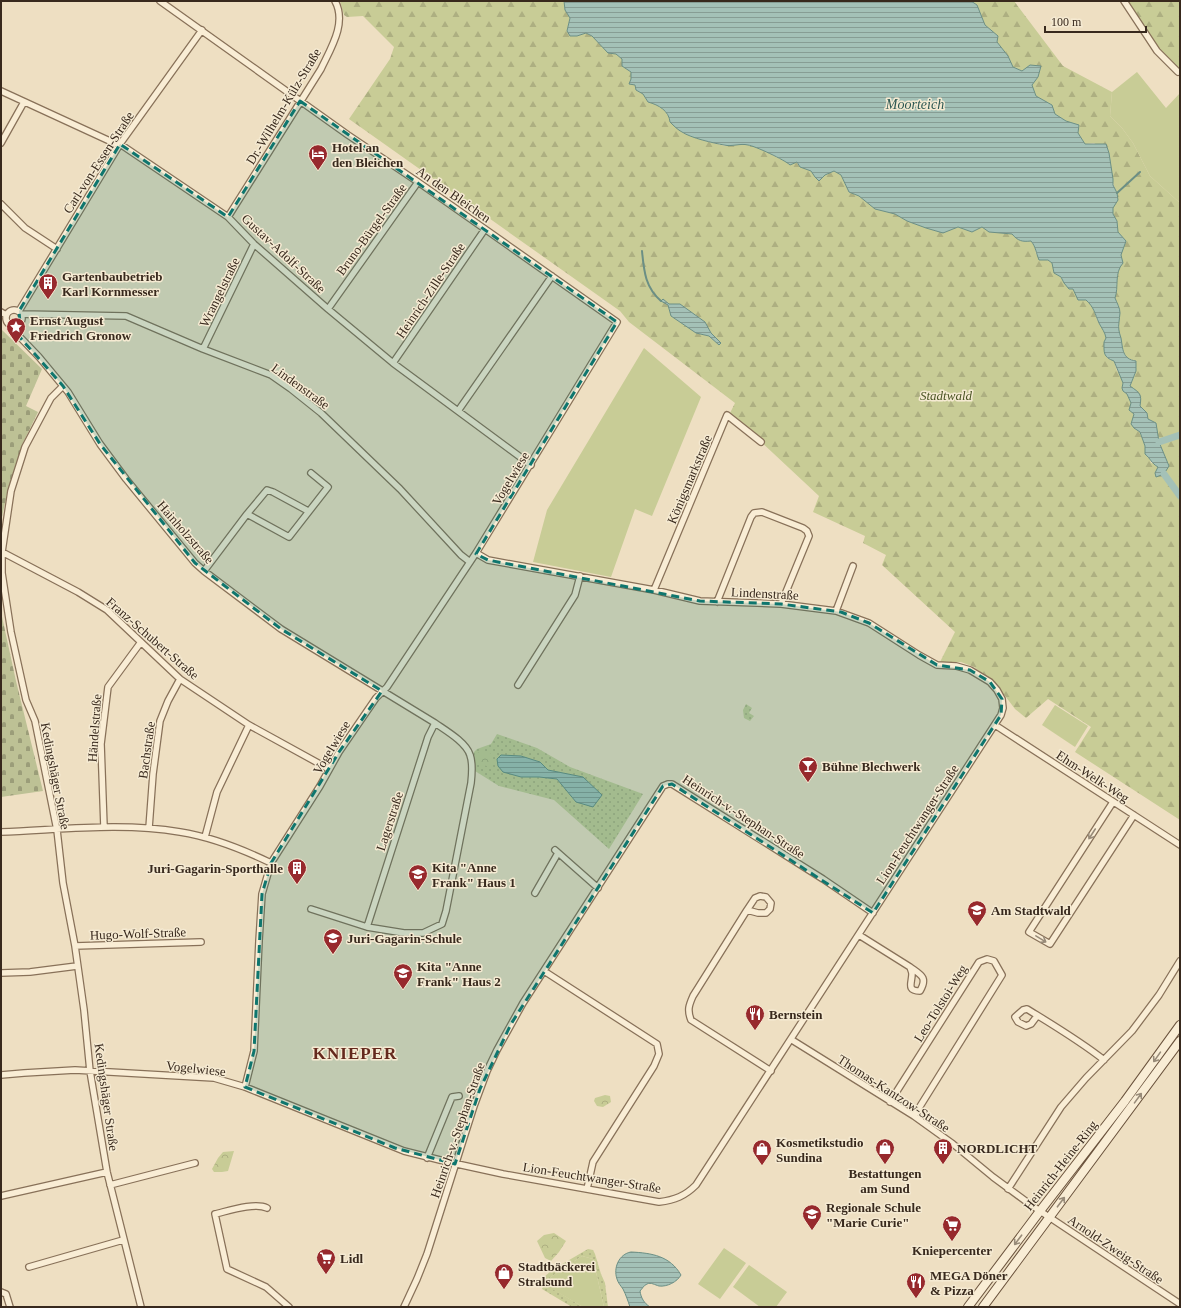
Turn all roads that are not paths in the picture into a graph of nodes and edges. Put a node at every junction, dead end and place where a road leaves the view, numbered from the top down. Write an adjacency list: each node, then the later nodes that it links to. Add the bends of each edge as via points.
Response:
1 (160, 1): 4 (street, An den Bleichen)
2 (335, 1): 7 (street, Dr.-Wilhelm-Külz-Straße, via 340,13 339,26 321,68)
3 (1124, 1): 5 (street, via 1156,51)
4 (202, 30): 7 (street, An den Bleichen); 10 (street, Carl-von-Essen-Straße)
5 (1178, 72)
6 (1, 91): 8 (street, Gustav-Adolf-Straße)
7 (300, 101): 11 (street, An den Bleichen); 13 (street, Dr.-Wilhelm-Külz-Straße)
8 (24, 102): 9 (street); 10 (street, Gustav-Adolf-Straße)
9 (1, 143)
10 (120, 144): 13 (street, Gustav-Adolf-Straße); 16 (street, Carl-von-Essen-Straße)
11 (418, 182): 14 (street, An den Bleichen); 18 (street, Bruno-Bürgel-Straße)
12 (1, 204): 16 (street, via 25,228)
13 (228, 217): 15 (street, Gustav-Adolf-Straße)
14 (485, 229): 17 (street, An den Bleichen); 24 (street, Heinrich-Zille-Straße)
15 (254, 244): 18 (street, Gustav-Adolf-Straße); 23 (street, Wrangelstraße)
16 (57, 248): 20 (street, Carl-von-Essen-Straße)
17 (552, 276): 21 (street, An den Bleichen); 26 (street)
18 (328, 309): 24 (street, Gustav-Adolf-Straße)
19 (4, 313): 20 (street, via 11,310); 22 (street, via 6,322)
20 (20, 313): 22 (street, via 20,324); 23 (street, Lindenstraße, via 126,316)
21 (617, 322): 28 (street, Vogelwiese)
22 (13, 326): 25 (street, Hainholzstraße, via 17,334)
23 (203, 349): 34 (street, Lindenstraße, via 262,371 291,389 321,413 394,484 461,556)
24 (393, 363): 26 (street, Gustav-Adolf-Straße)
25 (63, 386): 32 (street, Kedingshäger Straße, via 51,398 25,447 11,491); 36 (street, Hainholzstraße, via 126,479)
26 (458, 410): 28 (street, Gustav-Adolf-Straße)
27 (761, 442): 38 (street, Königsmarkstraße, via 727,415)
28 (531, 465): 33 (street, Vogelwiese)
29 (311, 473): 30 (street, via 328,487)
30 (308, 512): 31 (street, via 267,490); 31 (street, via 289,537)
31 (247, 514): 36 (street)
32 (2, 552): 42 (street, Franz-Schubert-Straße, via 107,610); 54 (street, Kedingshäger Straße, via 2,573 11,632 26,700 34,721)
33 (476, 553): 34 (street, Vogelwiese); 37 (street, Lindenstraße, via 488,560)
34 (470, 562): 45 (street, Vogelwiese)
35 (853, 566): 41 (street)
36 (204, 571): 45 (street, Hainholzstraße, via 281,629)
37 (580, 576): 38 (street, Lindenstraße); 44 (street, via 575,595)
38 (654, 590): 39 (street, Lindenstraße, via 700,601)
39 (717, 602): 40 (street, Lindenstraße); 40 (street, via 751,517 754,513 762,512 803,528 809,536)
40 (781, 604): 41 (street, Lindenstraße)
41 (836, 611): 48 (street, Lindenstraße, via 869,623 937,665 970,670 993,684 1004,708)
42 (141, 642): 43 (street, Franz-Schubert-Straße); 52 (street, Händelstraße, via 108,687 101,744)
43 (180, 679): 47 (street, Franz-Schubert-Straße); 53 (street, Bachstraße, via 160,721)
44 (518, 686)
45 (383, 692): 46 (street, Hainholzstraße); 49 (street, Vogelwiese, via 376,698)
46 (435, 723): 64 (street, Lagerstraße, via 428,737); 64 (street, Hainholzstraße, via 464,745 472,763 471,783 442,924 423,933 404,933)
47 (249, 725): 49 (street, Franz-Schubert-Straße); 56 (street, via 217,792)
48 (995, 725): 50 (street, Ehm-Welk-Weg); 63 (street, Lion-Feuchtwanger-Straße)
49 (329, 769): 58 (street, Vogelwiese)
50 (1113, 802): 51 (street, Ehm-Welk-Weg); 51 (street, one-way to 51, via 1029,932 1050,944)
51 (1134, 815): 57 (street, Ehm-Welk-Weg)
52 (104, 828): 53 (street); 54 (street)
53 (149, 828): 56 (street)
54 (57, 830): 55 (street); 67 (street, Kedingshäger Straße, via 63,883)
55 (1, 832)
56 (205, 837): 58 (street, via 247,851)
57 (1180, 845)
58 (271, 863): 82 (street, Vogelwiese, via 262,894 254,1051)
59 (598, 888): 60 (street, via 556,851); 63 (street, Heinrich-v.-Stephan-Straße, via 663,786 672,784); 71 (street, Heinrich-v.-Stephan-Straße)
60 (535, 893)
61 (311, 910): 64 (street)
62 (747, 910): 80 (street, via 693,996 688,1006 688,1014 691,1020)
63 (873, 913): 65 (street, Lion-Feuchtwanger-Straße)
64 (367, 927)
65 (859, 935): 70 (street); 76 (street, Lion-Feuchtwanger-Straße)
66 (201, 942): 67 (street, Hugo-Wolf-Straße)
67 (75, 946): 69 (street, Kedingshäger Straße)
68 (1180, 961): 78 (street, Heinrich-Heine-Ring, via 1146,1014)
69 (77, 966): 72 (street); 79 (street, Kedingshäger Straße)
70 (910, 968)
71 (544, 971): 88 (street, Heinrich-v.-Stephan-Straße, via 511,1024 487,1071); 91 (street, via 658,1044 659,1054 654,1066 593,1162)
72 (1, 973)
73 (1037, 1016): 78 (street)
74 (1180, 1026): 75 (main road, Heinrich-Heine-Ring)
75 (1171, 1038): 77 (street, Heinrich-Heine-Ring); 95 (main road, Heinrich-Heine-Ring, one-way to 95)
76 (792, 1040): 80 (street, Lion-Feuchtwanger-Straße); 84 (street, Thomas-Kantzow-Straße)
77 (1179, 1043): 96 (main road, Heinrich-Heine-Ring, one-way to 77)
78 (1104, 1060): 92 (street, Heinrich-Heine-Ring, via 1061,1107)
79 (90, 1071): 81 (street, Vogelwiese, via 45,1071); 82 (street, Vogelwiese, via 214,1078); 89 (street, Kedingshäger Straße)
80 (771, 1071): 91 (street, Lion-Feuchtwanger-Straße, via 702,1178 687,1193 679,1198 659,1202)
81 (1, 1075)
82 (245, 1087): 86 (street, Lion-Feuchtwanger-Straße, via 395,1148)
83 (459, 1096): 86 (street, via 452,1097)
84 (890, 1102): 85 (street, Thomas-Kantzow-Straße); 85 (street, Leo-Tolstoi-Weg, via 979,962 987,959 994,961 1002,975)
85 (914, 1116): 92 (street, Thomas-Kantzow-Straße)
86 (426, 1158): 88 (street, Lion-Feuchtwanger-Straße)
87 (195, 1163): 90 (street)
88 (455, 1164): 91 (street, Lion-Feuchtwanger-Straße); 104 (street, Heinrich-v.-Stephan-Straße, via 427,1254)
89 (107, 1172): 90 (street, Kedingshäger Straße); 93 (street)
90 (110, 1185): 97 (street, Kedingshäger Straße)
91 (588, 1189)
92 (1008, 1189): 95 (street, Thomas-Kantzow-Straße)
93 (1, 1196)
94 (267, 1208): 103 (street, via 248,1206 215,1214 227,1269 266,1287)
95 (1040, 1211): 96 (street, Arnold-Zweig-Straße); 105 (main road, Heinrich-Heine-Ring, one-way to 105)
96 (1049, 1217): 100 (street, Arnold-Zweig-Straße); 106 (main road, Heinrich-Heine-Ring)
97 (123, 1240): 98 (street); 102 (street, Kedingshäger Straße)
98 (29, 1267)
99 (1, 1292): 101 (street, via 6,1294)
100 (1180, 1304)
101 (10, 1307)
102 (140, 1307)
103 (289, 1307)
104 (404, 1307)
105 (968, 1307)
106 (984, 1307)

